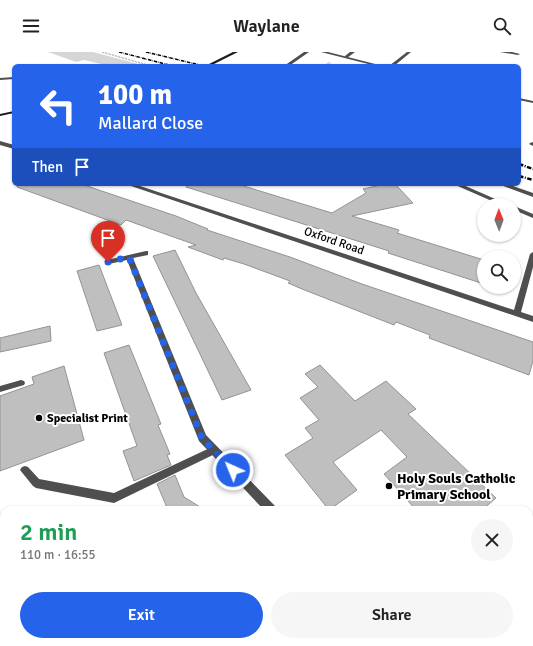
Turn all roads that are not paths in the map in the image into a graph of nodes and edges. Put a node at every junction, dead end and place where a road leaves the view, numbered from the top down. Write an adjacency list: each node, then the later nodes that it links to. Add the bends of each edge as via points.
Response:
1 (236, 52): 9 (main road)
2 (307, 52): 10 (street)
3 (323, 52): 8 (street)
4 (354, 52): 8 (street)
5 (408, 52): 12 (street)
6 (502, 52): 7 (street)
7 (518, 54)
8 (346, 57): 11 (street)
9 (212, 64)
10 (289, 64)
11 (373, 64)
12 (393, 64)
13 (12, 78): 14 (street)
14 (0, 79)
15 (521, 99): 16 (street)
16 (533, 102)
17 (12, 112): 18 (main road)
18 (0, 115)
19 (0, 143): 20 (street)
20 (12, 146)
21 (134, 186): 32 (street, Oxford Road)
22 (461, 186): 25 (street)
23 (506, 186): 24 (street)
24 (533, 195)
25 (489, 198)
26 (521, 211): 27 (street)
27 (533, 216)
28 (146, 253): 30 (street)
29 (533, 254): 32 (street)
30 (129, 257): 31 (street); 36 (street, via 202,438)
31 (108, 262)
32 (517, 314): 33 (street, Oxford Road)
33 (533, 319)
34 (21, 383): 35 (street)
35 (0, 389)
36 (214, 450): 37 (street, via 114,498 36,483); 38 (street)
37 (24, 470)
38 (267, 506)

